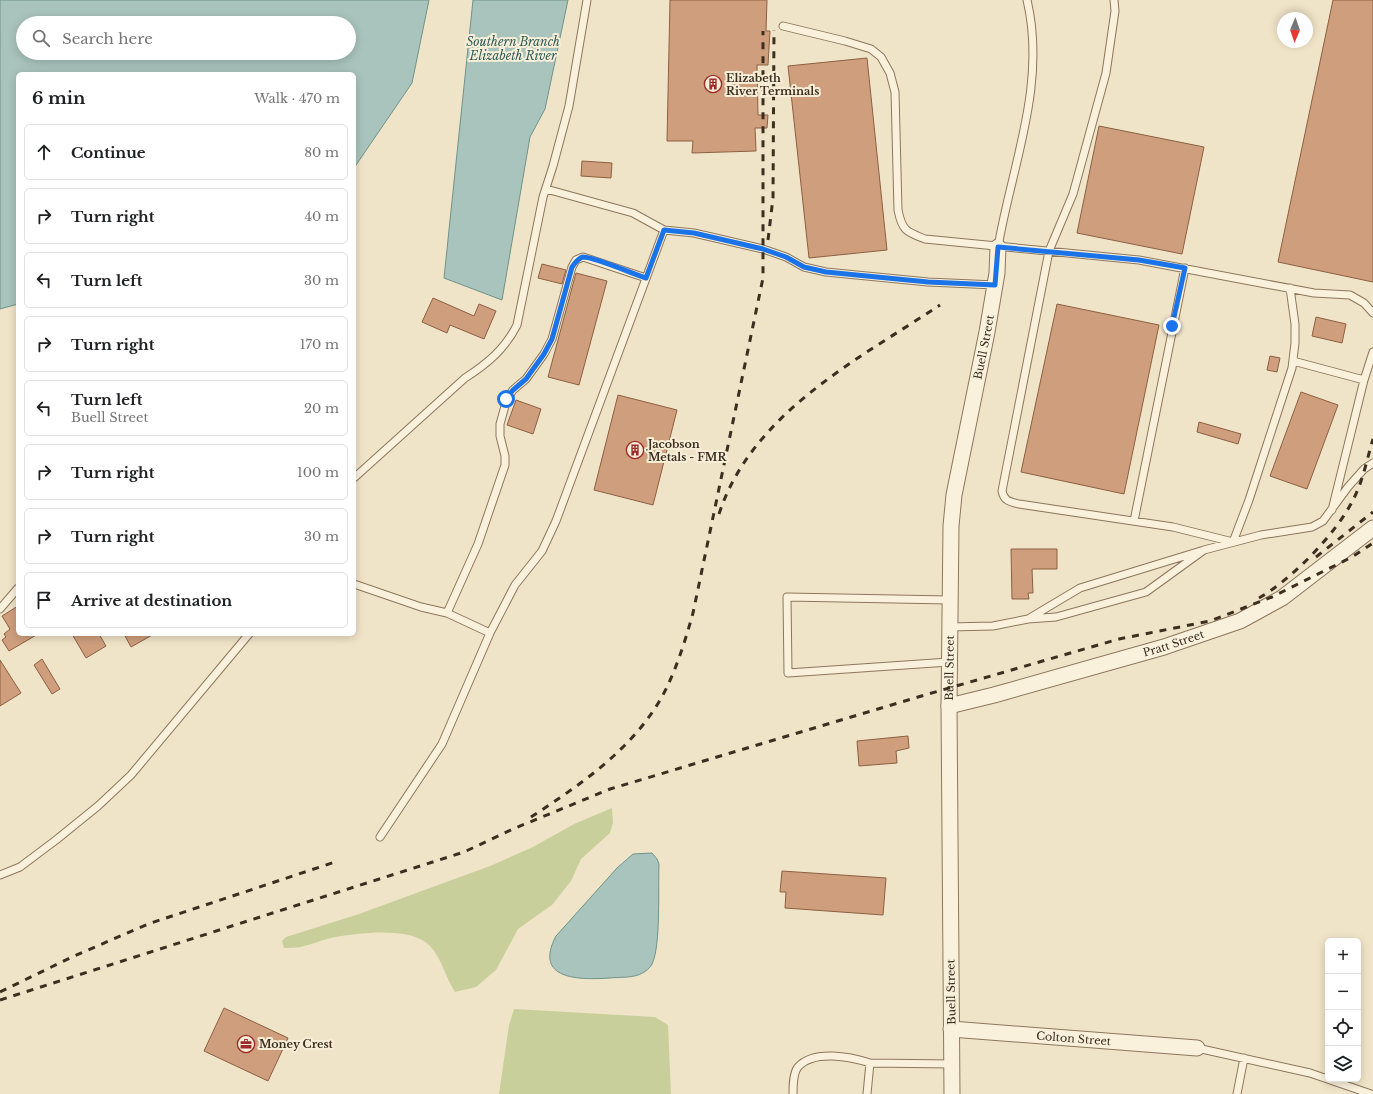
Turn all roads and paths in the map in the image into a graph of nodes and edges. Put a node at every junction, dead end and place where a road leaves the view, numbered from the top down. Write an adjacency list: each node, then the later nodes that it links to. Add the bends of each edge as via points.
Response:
1 (587, 0): 5 (lane, via 568,106)
2 (1027, 0): 7 (lane, via 1033,31 1032,84 1027,119)
3 (1114, 0): 8 (lane, via 1115,11 1104,80 1073,194)
4 (783, 26): 7 (lane, via 871,49 881,57 890,73 895,92 898,210 900,224 907,232 925,239)
5 (546, 189): 6 (lane, via 633,213); 18 (lane, via 517,325 510,338 485,365 465,378)
6 (664, 230): 10 (lane); 11 (lane, via 694,233 763,249 804,267 826,272 928,282)
7 (998, 247): 8 (lane); 11 (street, Buell Street)
8 (1048, 251): 9 (lane, via 1139,260); 20 (lane, via 1003,496 1007,501 1019,504)
9 (1185, 268): 12 (lane); 20 (lane)
10 (646, 278): 28 (lane, via 583,257 576,260 552,339 526,379 506,399 500,424 505,465 478,544); 31 (lane, via 556,521 542,551 516,585)
11 (995, 285): 26 (street, Buell Street, via 954,495)
12 (1290, 288): 13 (lane, via 1314,293 1350,295 1364,303); 15 (lane, via 1295,324)
13 (1373, 314)
14 (1373, 352): 16 (lane)
15 (1293, 362): 16 (lane); 22 (lane, via 1254,486)
16 (1364, 380): 19 (lane)
17 (1373, 463): 19 (lane, via 1348,486)
18 (356, 476)
19 (1332, 510): 22 (lane, via 1323,521 1312,527)
20 (1134, 521): 22 (lane, via 1188,530)
21 (1373, 528): 34 (street, Pratt Street, via 1282,598 1240,621 1164,647)
22 (1233, 542): 23 (lane)
23 (1204, 550): 29 (lane, via 1080,588); 29 (lane, via 1146,592 1056,617)
24 (356, 585): 28 (lane)
25 (16, 590): 27 (lane)
26 (950, 600): 30 (street, Buell Street); 33 (lane, via 788,597 788,673)
27 (0, 609)
28 (447, 613): 31 (lane)
29 (1028, 619): 30 (lane, via 992,626)
30 (949, 627): 33 (street, Buell Street)
31 (490, 633): 35 (lane, via 442,744)
32 (247, 636): 36 (lane, via 131,775 56,840 20,867)
33 (949, 662): 34 (street, Buell Street)
34 (949, 706): 37 (street, Buell Street)
35 (380, 837)
36 (0, 875)
37 (951, 1030): 38 (street, Colton Street); 41 (street, Buell Street)
38 (1197, 1048): 39 (lane)
39 (1244, 1058): 45 (lane); 46 (lane, via 1310,1073)
40 (870, 1063): 41 (lane); 42 (lane, via 848,1057 813,1058 798,1067); 43 (lane)
41 (952, 1064): 44 (street, Buell Street)
42 (792, 1094)
43 (867, 1094)
44 (952, 1094)
45 (1237, 1094)
46 (1371, 1094)

